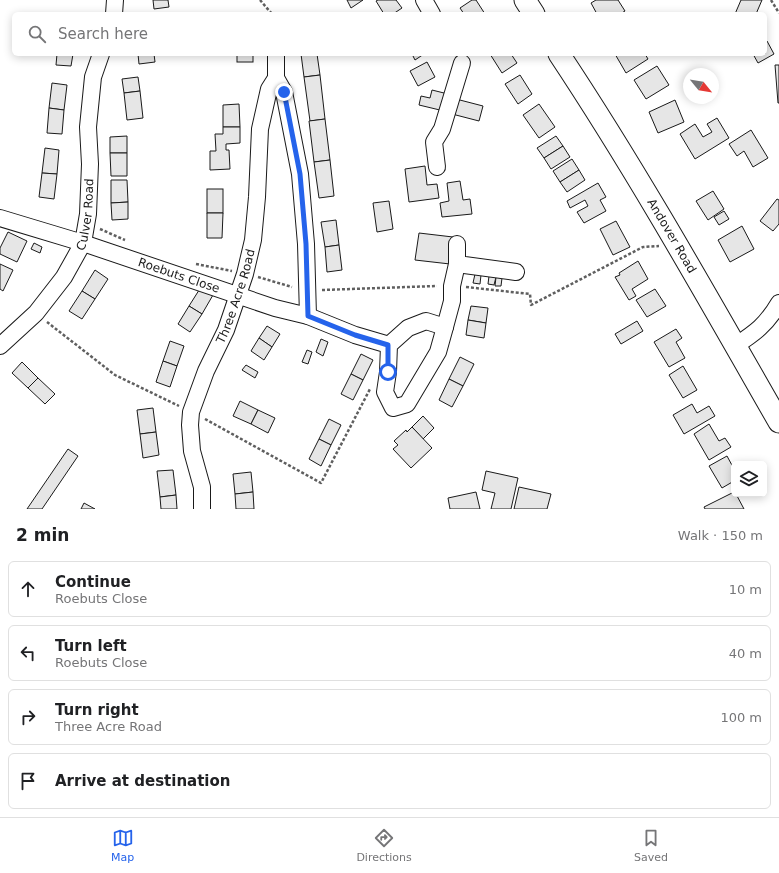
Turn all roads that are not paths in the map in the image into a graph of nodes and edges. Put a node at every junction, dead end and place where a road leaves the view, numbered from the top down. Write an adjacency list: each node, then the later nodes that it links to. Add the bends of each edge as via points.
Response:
1 (115, 0): 4 (street)
2 (424, 0): 5 (street)
3 (525, 0): 6 (main road)
4 (114, 12)
5 (431, 12)
6 (533, 12)
7 (100, 56): 14 (street, Culver Road, via 93,77 88,127 90,164 87,223)
8 (276, 56): 11 (street, Three Acre Road)
9 (560, 56): 24 (main road, Andover Road, via 677,245)
10 (463, 64): 12 (street, via 442,129 434,142)
11 (276, 78): 18 (street, Three Acre Road, via 269,89 260,129 252,240); 20 (street, Three Acre Road, via 284,92 300,174 306,244)
12 (437, 167)
13 (0, 218): 14 (street, Roebuts Close)
14 (83, 243): 18 (street, Roebuts Close); 23 (street, Culver Road, via 64,277 36,313)
15 (457, 244): 16 (street)
16 (457, 264): 17 (street); 21 (street)
17 (516, 272)
18 (238, 296): 20 (street, Roebuts Close); 26 (street, Three Acre Road, via 191,412 192,451 202,487)
19 (779, 303): 24 (street, via 759,330)
20 (308, 316): 22 (street, Roebuts Close)
21 (446, 327): 22 (street, via 426,321 408,328); 22 (street, via 438,352 407,404 393,408 386,392)
22 (388, 345)
23 (0, 346)
24 (735, 346): 25 (main road, Andover Road)
25 (779, 422)
26 (202, 509)

